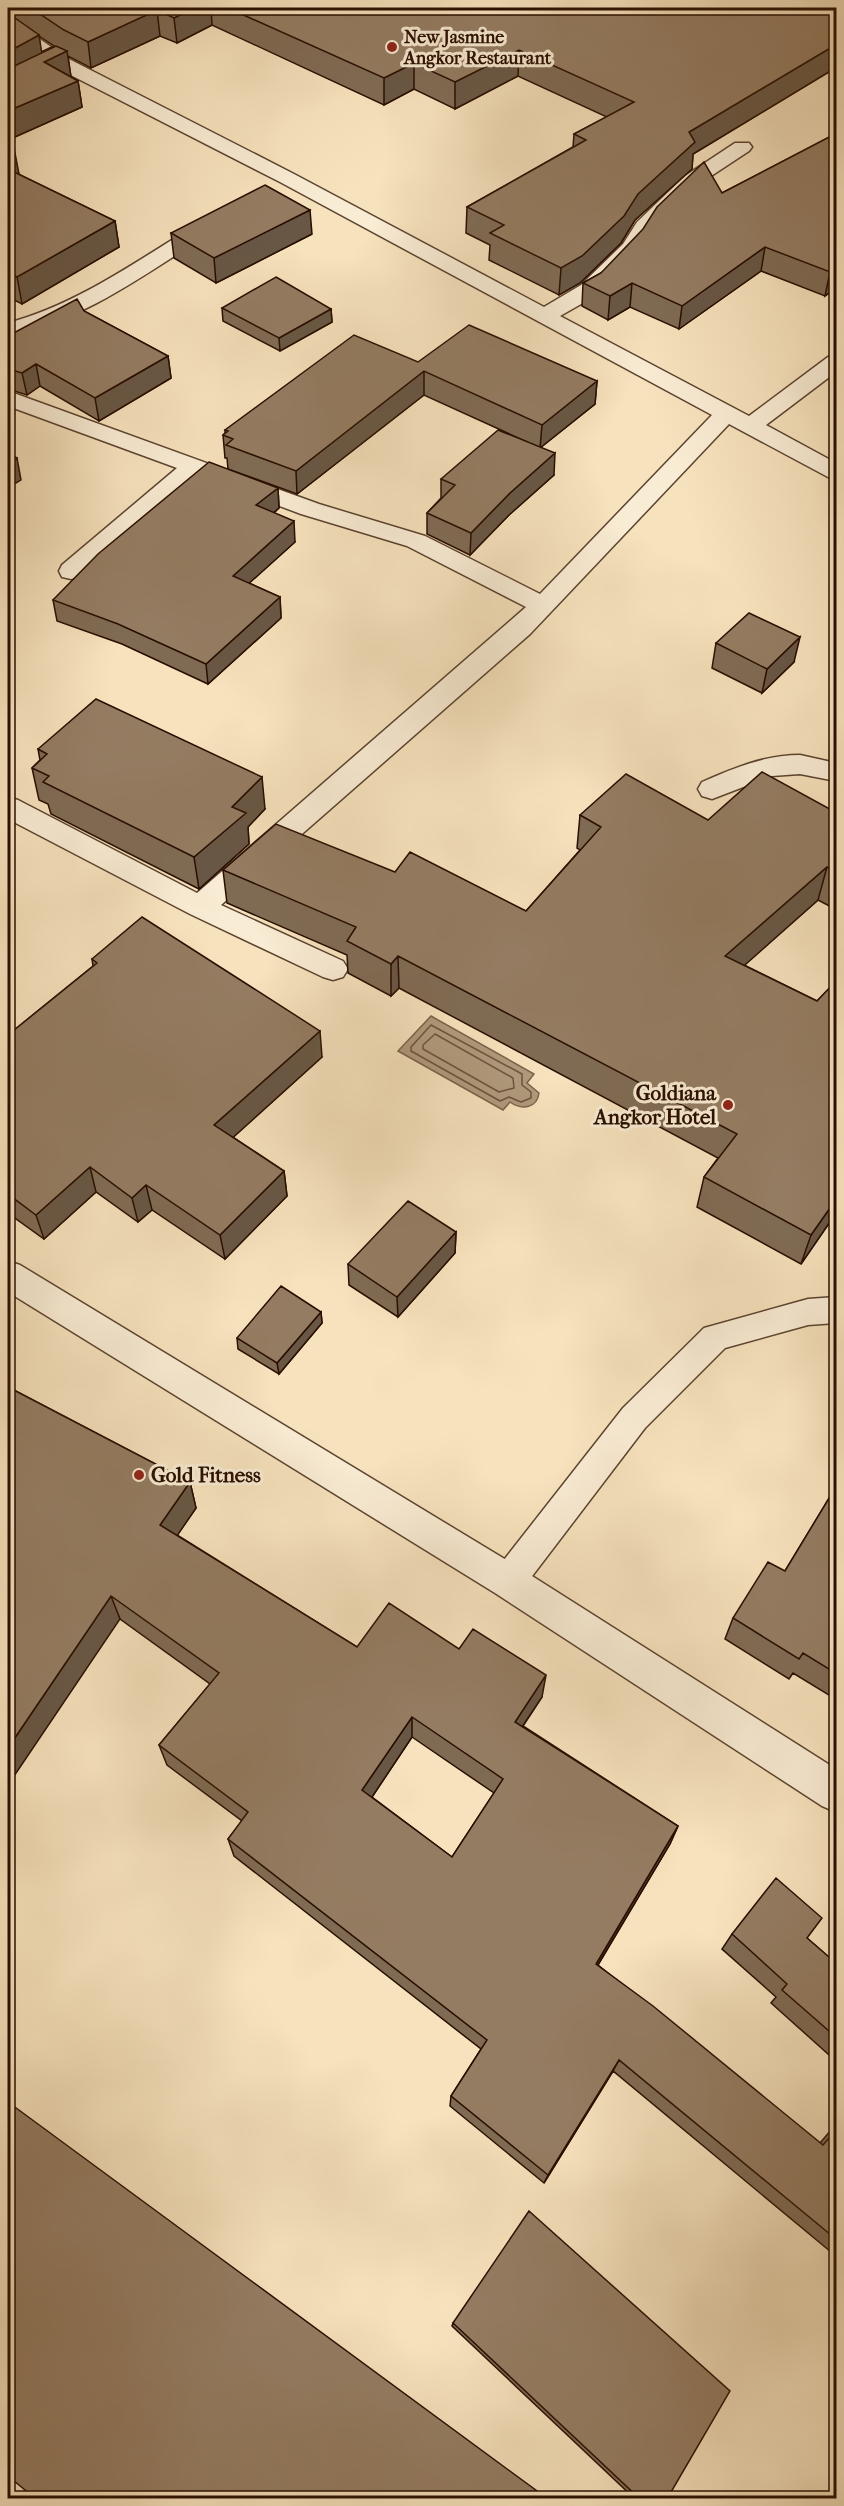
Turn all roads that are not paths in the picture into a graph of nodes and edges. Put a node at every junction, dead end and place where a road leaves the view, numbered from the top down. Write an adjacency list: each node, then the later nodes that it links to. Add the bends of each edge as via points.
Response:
1 (8, 25): 2 (street)
2 (60, 62): 3 (street); 5 (street)
3 (39, 73)
4 (742, 147): 8 (street, via 692,180 644,226 632,247 589,290)
5 (287, 178): 6 (street); 8 (street)
6 (267, 190)
7 (226, 214): 9 (street, via 74,306 34,325)
8 (546, 315): 12 (street)
9 (8, 330)
10 (837, 362): 13 (street)
11 (8, 398): 14 (street)
12 (728, 412): 13 (street); 17 (street)
13 (752, 425): 15 (street)
14 (191, 468): 16 (street); 17 (street, via 416,540)
15 (837, 472)
16 (71, 571)
17 (544, 606): 21 (street)
18 (837, 772): 19 (street, via 779,764 765,766)
19 (712, 789)
20 (8, 807): 21 (street)
21 (200, 907): 22 (street)
22 (333, 969)
23 (8, 1275): 25 (street)
24 (837, 1310): 25 (lane, via 808,1312 715,1338 634,1418)
25 (508, 1581): 26 (street)
26 (837, 1792)

